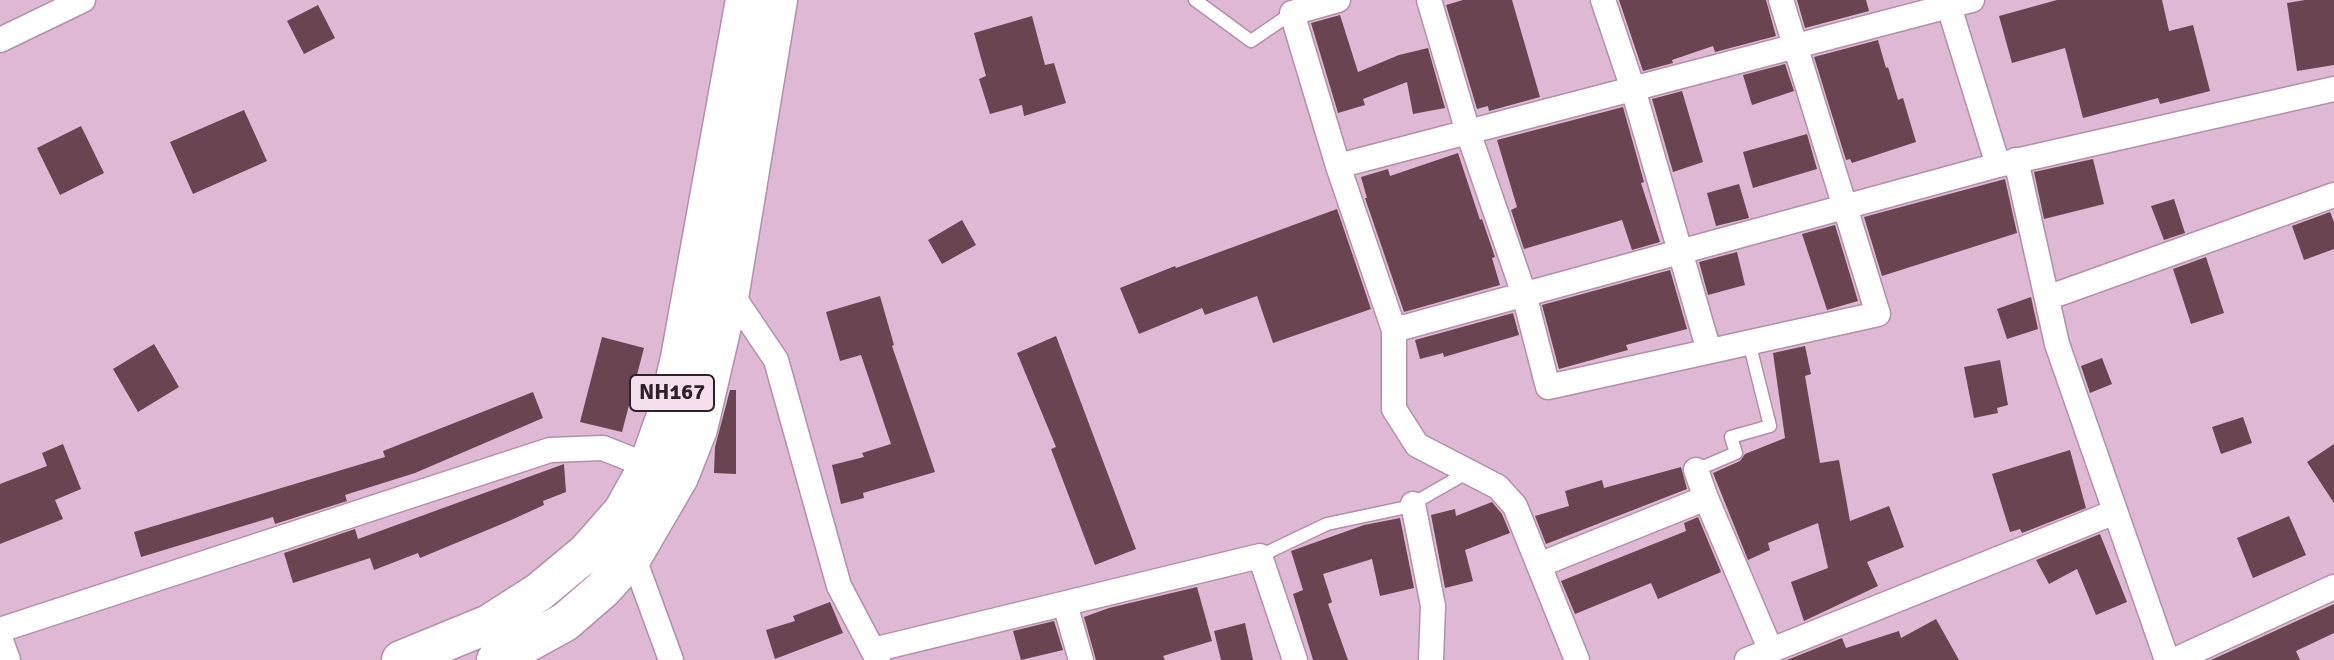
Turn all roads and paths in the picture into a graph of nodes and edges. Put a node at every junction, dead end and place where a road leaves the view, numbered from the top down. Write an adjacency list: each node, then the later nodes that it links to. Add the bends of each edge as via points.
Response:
1 (83, 0): 11 (street)
2 (745, 0): 15 (highway, NH167)
3 (778, 0): 15 (highway, NH167)
4 (1195, 0): 10 (lane, via 1251,41)
5 (1338, 0): 10 (street)
6 (1429, 0): 16 (street)
7 (1603, 0): 13 (street)
8 (1781, 0): 12 (street)
9 (1956, 2): 12 (street); 17 (street)
10 (1292, 13): 18 (street)
11 (0, 40)
12 (1794, 47): 13 (street); 20 (street)
13 (1633, 89): 16 (street); 21 (street)
14 (2334, 89): 17 (street)
15 (746, 93): 22 (highway, NH167); 28 (highway, NH167, via 667,413)
16 (1468, 132): 18 (street); 23 (street)
17 (2007, 163): 20 (street); 24 (street)
18 (1338, 166): 25 (street)
19 (2334, 195): 24 (street)
20 (1846, 206): 21 (street); 26 (street, via 1878,314)
21 (1681, 252): 23 (street); 27 (street)
22 (730, 292): 34 (highway, NH167, via 698,429 679,477); 42 (street, via 776,360 839,586)
23 (1524, 294): 25 (street); 27 (street, via 1548,387)
24 (2047, 298): 33 (street, via 2057,344)
25 (1394, 330): 30 (street, via 1394,409 1417,445)
26 (1749, 342): 27 (street); 29 (lane, via 1770,426 1731,437 1736,453)
27 (1709, 351)
28 (648, 466): 39 (street, via 603,448 550,450); 45 (highway, NH167, via 623,511 587,552 539,592 489,624)
29 (1696, 470): 31 (street)
30 (1468, 472): 32 (lane); 36 (street, via 1498,487 1515,506)
31 (1706, 498): 36 (street); 41 (street)
32 (1413, 504): 35 (lane, via 1327,524); 49 (street, via 1433,606)
33 (2115, 512): 41 (street); 52 (street)
34 (633, 556): 43 (highway, NH167, via 565,622); 46 (street)
35 (1260, 556): 38 (street); 48 (street)
36 (1539, 565): 50 (street)
37 (2334, 587): 53 (street)
38 (1065, 604): 42 (street); 47 (street)
39 (0, 630)
40 (0, 638): 44 (street)
41 (1771, 651): 51 (street)
42 (875, 655)
43 (516, 656)
44 (8, 660)
45 (401, 660)
46 (671, 660)
47 (1081, 660)
48 (1295, 660)
49 (1431, 660)
50 (1577, 660)
51 (1747, 660)
52 (2167, 660)
53 (2175, 660)

